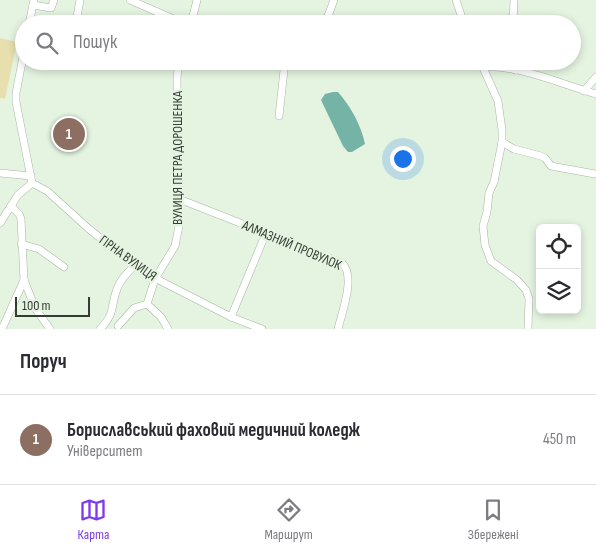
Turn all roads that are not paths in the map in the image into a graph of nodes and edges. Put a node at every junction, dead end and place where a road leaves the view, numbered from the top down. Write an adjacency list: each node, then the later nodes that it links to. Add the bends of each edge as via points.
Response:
1 (54, 0): 8 (street, via 50,8)
2 (80, 0): 9 (street)
3 (130, 0): 10 (street)
4 (197, 0): 11 (street)
5 (334, 0): 12 (street)
6 (456, 0): 13 (street)
7 (514, 0): 14 (street)
8 (33, 3)
9 (77, 15)
10 (164, 15)
11 (193, 15)
12 (328, 15)
13 (461, 15)
14 (513, 15)
15 (21, 70): 27 (street, via 16,102)
16 (178, 70): 28 (street, ВУЛИЦЯ ПЕТРА ДОРОШЕНКА)
17 (285, 70): 23 (street)
18 (485, 70): 24 (street, via 498,101)
19 (515, 70): 21 (street)
20 (596, 76): 21 (street)
21 (584, 91): 22 (street)
22 (596, 94)
23 (279, 116)
24 (502, 142): 26 (street, via 514,149 541,156 551,166); 46 (street, via 483,233 491,261 526,290 529,299)
25 (0, 173): 27 (street)
26 (595, 174)
27 (32, 179): 29 (street); 33 (street, ГІРНА ВУЛИЦЯ)
28 (179, 199): 31 (street, АЛМАЗНИЙ ПРОВУЛОК); 36 (street, ВУЛИЦЯ ПЕТРА ДОРОШЕНКА, via 175,246)
29 (11, 206): 30 (street); 32 (street, via 21,219)
30 (0, 222)
31 (266, 233): 38 (street); 45 (street, АЛМАЗНИЙ ПРОВУЛОК, via 346,268 349,279)
32 (21, 244): 34 (street, via 39,249); 35 (street)
33 (134, 266): 36 (street, ГІРНА ВУЛИЦЯ); 42 (street, via 117,288 112,314)
34 (64, 267)
35 (24, 280): 40 (street); 41 (street, via 35,308)
36 (155, 280): 37 (street, ВУЛИЦЯ ПЕТРА ДОРОШЕНКА); 38 (street, ГІРНА ВУЛИЦЯ)
37 (147, 304): 39 (street, via 134,308); 43 (street)
38 (231, 317): 44 (street, ГІРНА ВУЛИЦЯ)
39 (118, 326)
40 (2, 329)
41 (50, 329)
42 (100, 329)
43 (168, 329)
44 (262, 329)
45 (338, 329)
46 (528, 329)

